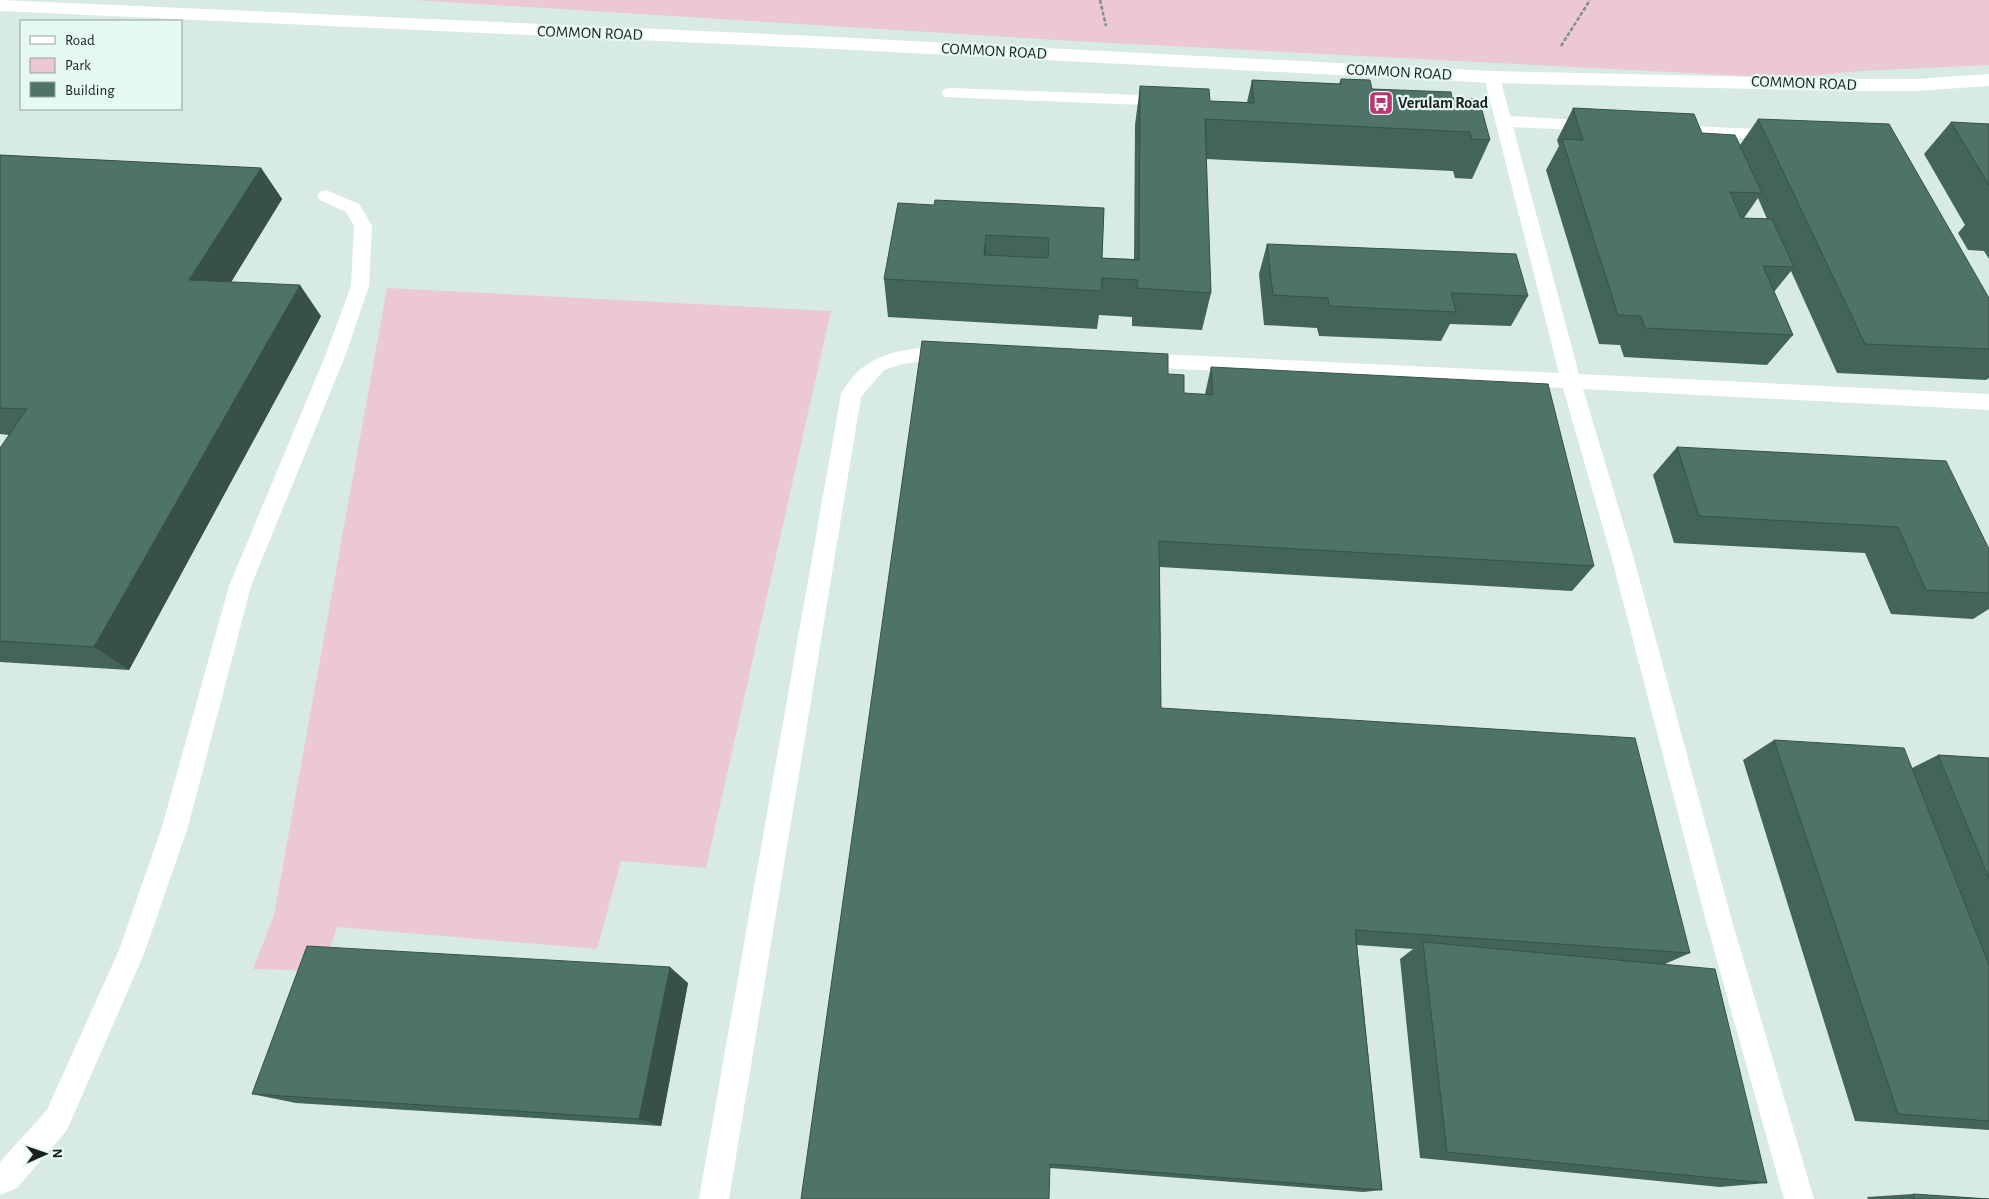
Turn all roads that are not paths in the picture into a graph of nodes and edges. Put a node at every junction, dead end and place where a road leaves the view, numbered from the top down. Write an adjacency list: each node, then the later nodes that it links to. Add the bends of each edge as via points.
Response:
1 (0, 5): 2 (street, COMMON ROAD)
2 (1492, 77): 3 (street, COMMON ROAD, via 1842,85); 7 (lane)
3 (1989, 80)
4 (950, 93): 5 (lane)
5 (1183, 102)
6 (1483, 115): 7 (lane)
7 (1503, 119): 8 (lane); 14 (lane)
8 (1610, 127)
9 (1659, 129): 10 (lane)
10 (1796, 135)
11 (326, 196): 16 (lane, via 353,208 363,226 360,286 336,354 240,586 176,827 131,954 57,1120 6,1178)
12 (966, 351): 17 (lane, via 902,357 877,365 851,394)
13 (1114, 359): 14 (lane)
14 (1571, 383): 15 (lane); 18 (lane)
15 (1989, 402)
16 (0, 1180)
17 (714, 1199)
18 (1799, 1199)

